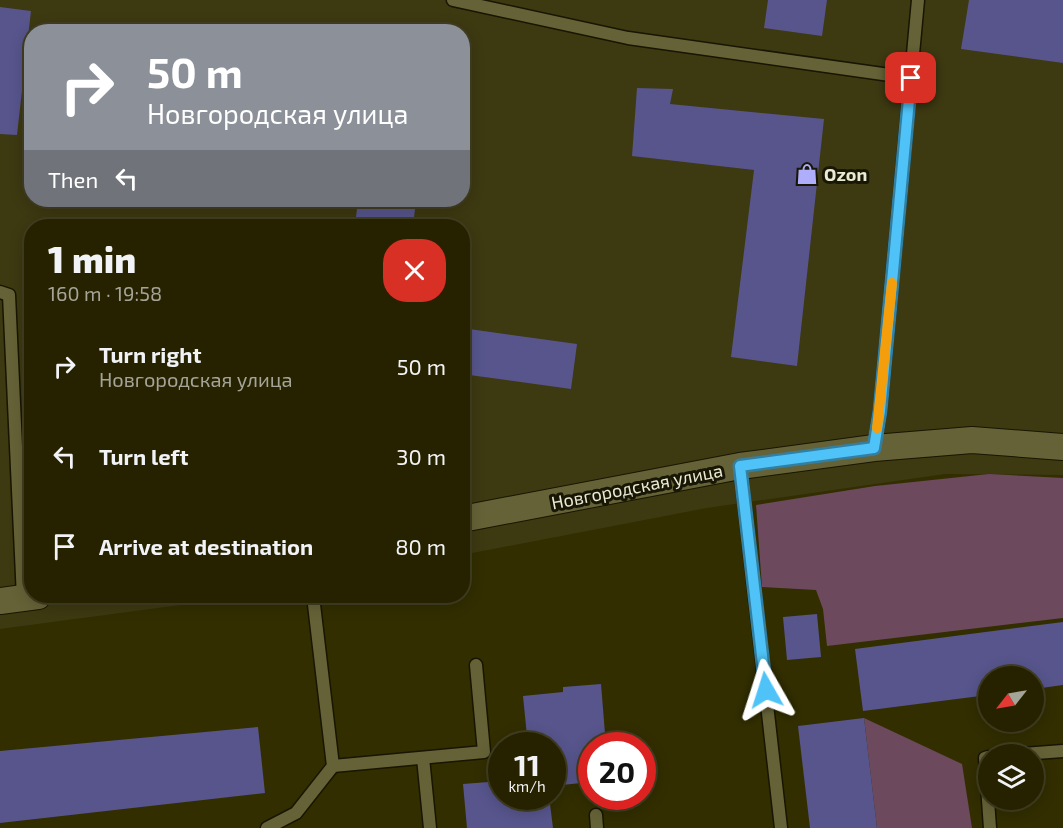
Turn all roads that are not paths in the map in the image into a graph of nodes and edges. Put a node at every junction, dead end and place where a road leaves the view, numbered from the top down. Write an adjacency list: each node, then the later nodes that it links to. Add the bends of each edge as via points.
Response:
1 (453, 0): 3 (lane, via 628,38)
2 (918, 0): 3 (lane)
3 (911, 78): 6 (lane)
4 (0, 292): 9 (lane, via 9,294)
5 (1063, 447): 6 (street, Новгородская улица, via 972,440)
6 (874, 448): 7 (street, Новгородская улица)
7 (740, 466): 8 (street, Новгородская улица); 19 (lane)
8 (470, 517)
9 (20, 598)
10 (314, 603): 15 (lane)
11 (476, 665): 14 (lane, via 484,752)
12 (1063, 751): 13 (lane)
13 (1044, 752)
14 (423, 758): 15 (lane); 18 (lane)
15 (333, 766): 17 (lane, via 297,813)
16 (989, 810): 20 (lane)
17 (267, 828)
18 (430, 828)
19 (781, 828)
20 (990, 828)

